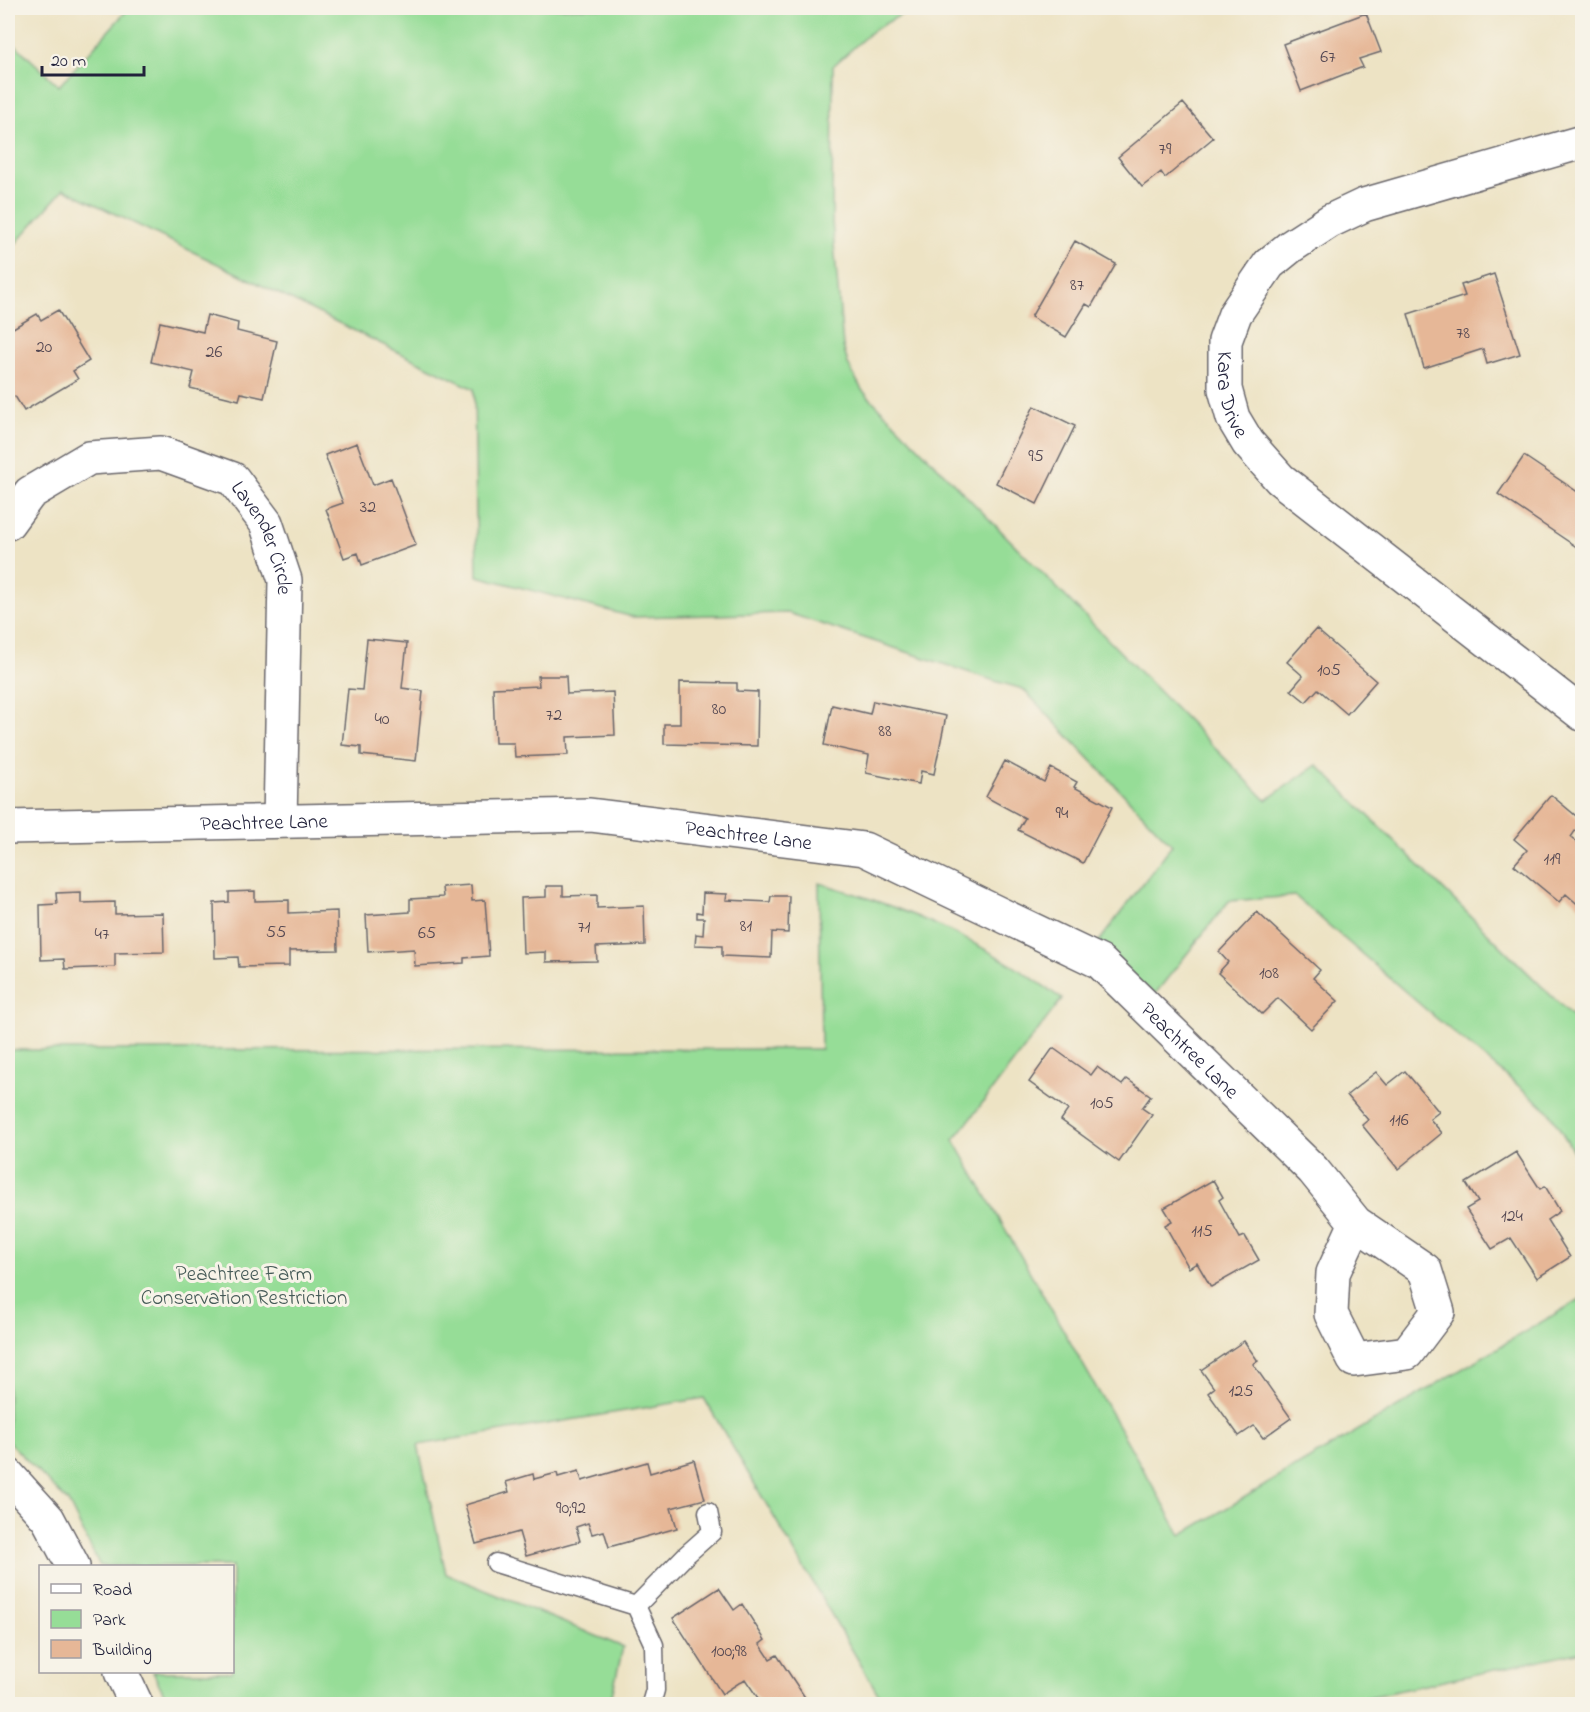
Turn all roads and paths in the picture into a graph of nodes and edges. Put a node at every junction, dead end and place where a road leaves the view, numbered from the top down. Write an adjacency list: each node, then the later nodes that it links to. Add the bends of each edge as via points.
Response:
1 (1582, 142): 3 (street, Kara Drive, via 1364,205 1330,221 1269,264 1235,314 1225,341 1224,362 1225,389 1233,418 1248,443 1280,479)
2 (8, 523): 4 (street, Lavender Circle, via 30,493 89,458 161,453 233,479 266,524 285,580)
3 (1582, 714)
4 (279, 821): 5 (street, Peachtree Lane); 6 (street, Peachtree Lane, via 590,815 864,849 1100,962 1313,1170)
5 (8, 826)
6 (1356, 1223)
7 (8, 1475): 10 (street, via 48,1519)
8 (708, 1512): 11 (lane, via 712,1532)
9 (496, 1563): 11 (lane)
10 (72, 1565)
11 (636, 1606): 14 (lane, via 654,1645 655,1690)
12 (122, 1673): 13 (street)
13 (136, 1704)
14 (651, 1704)

